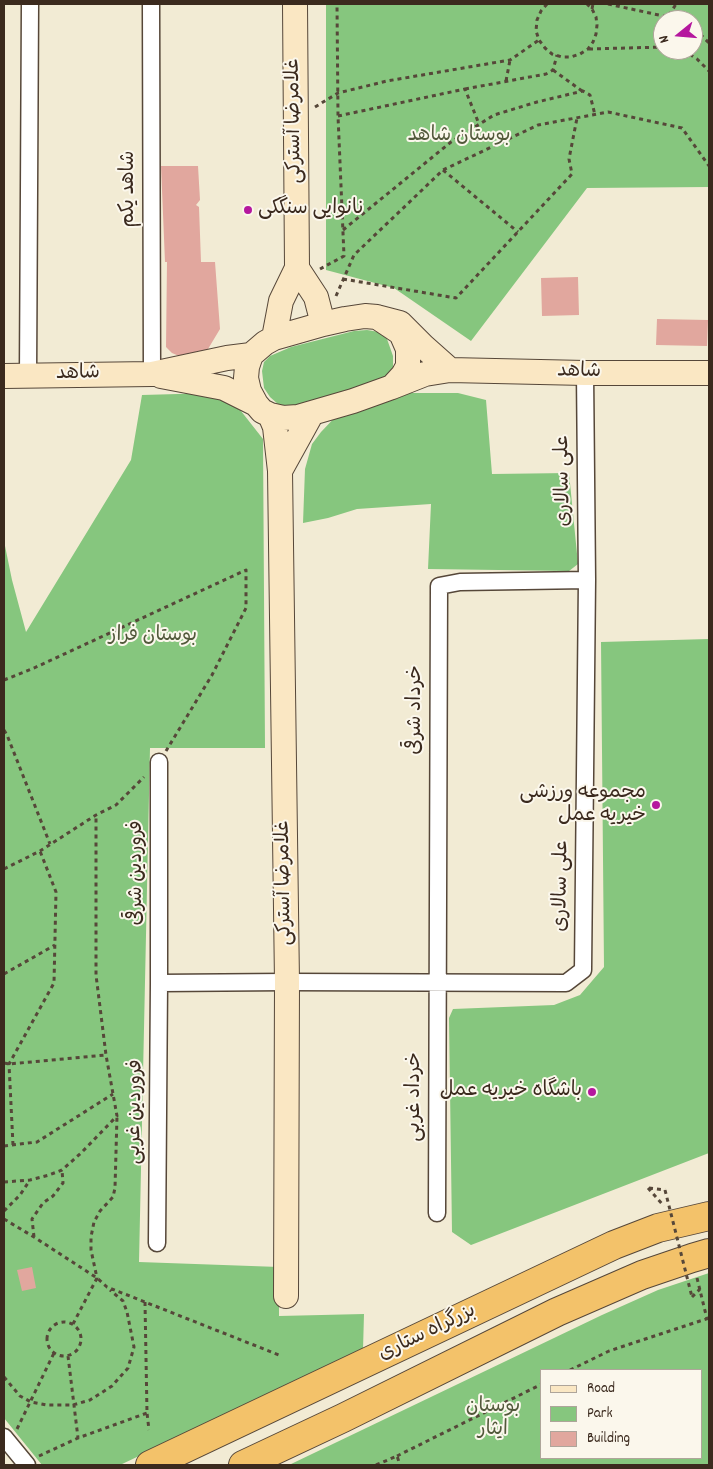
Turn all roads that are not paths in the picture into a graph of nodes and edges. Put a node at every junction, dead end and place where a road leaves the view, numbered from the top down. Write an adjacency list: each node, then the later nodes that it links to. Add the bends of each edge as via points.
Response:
1 (30, 4): 14 (street)
2 (151, 4): 11 (street, شاهد یکم)
3 (295, 4): 4 (street, غلامرضا آسترکی)
4 (300, 272): 6 (street, via 316,297); 7 (street, via 281,301)
5 (377, 317): 6 (street); 9 (street, via 400,323); 15 (street, via 401,333 408,349 408,366)
6 (323, 324): 7 (street)
7 (274, 338): 8 (street)
8 (252, 355): 11 (street, شاهد); 16 (street, غلامرضا آسترکی, via 246,378 249,391)
9 (450, 370): 10 (street, شاهد); 15 (street, شاهد, via 425,374)
10 (585, 373): 12 (street, شاهد); 19 (street, علی سالاری)
11 (152, 374): 14 (street, شاهد); 16 (street, شاهد, via 224,388)
12 (709, 374)
13 (4, 376): 14 (street, شاهد)
14 (28, 376)
15 (392, 387): 17 (street, شاهد)
16 (263, 410): 17 (street, شاهد, via 283,418); 18 (street, غلامرضا آسترکی, via 275,427)
17 (312, 413): 18 (street)
18 (280, 471): 21 (street, غلامرضا آسترکی)
19 (587, 580): 22 (street, علی سالاری, via 583,970 566,983); 22 (street, خرداد شرقی, via 460,582 439,586)
20 (159, 762): 23 (street, فروردین شرقی)
21 (287, 982): 22 (street, علی سالاری); 23 (street, علی سالاری); 30 (street, غلامرضا آسترکی)
22 (438, 982): 25 (street, خرداد غربی)
23 (159, 983): 28 (street, فروردین غربی)
24 (709, 1209): 27 (street)
25 (437, 1213)
26 (709, 1216): 27 (highway, بزرگراه ستاری)
27 (678, 1222): 33 (highway, بزرگراه ستاری, via 614,1245)
28 (157, 1242)
29 (709, 1254): 34 (highway, بزرگراه ستاری, via 642,1275 557,1312)
30 (286, 1296)
31 (10, 1434): 32 (street)
32 (32, 1462)
33 (150, 1465)
34 (243, 1465)

